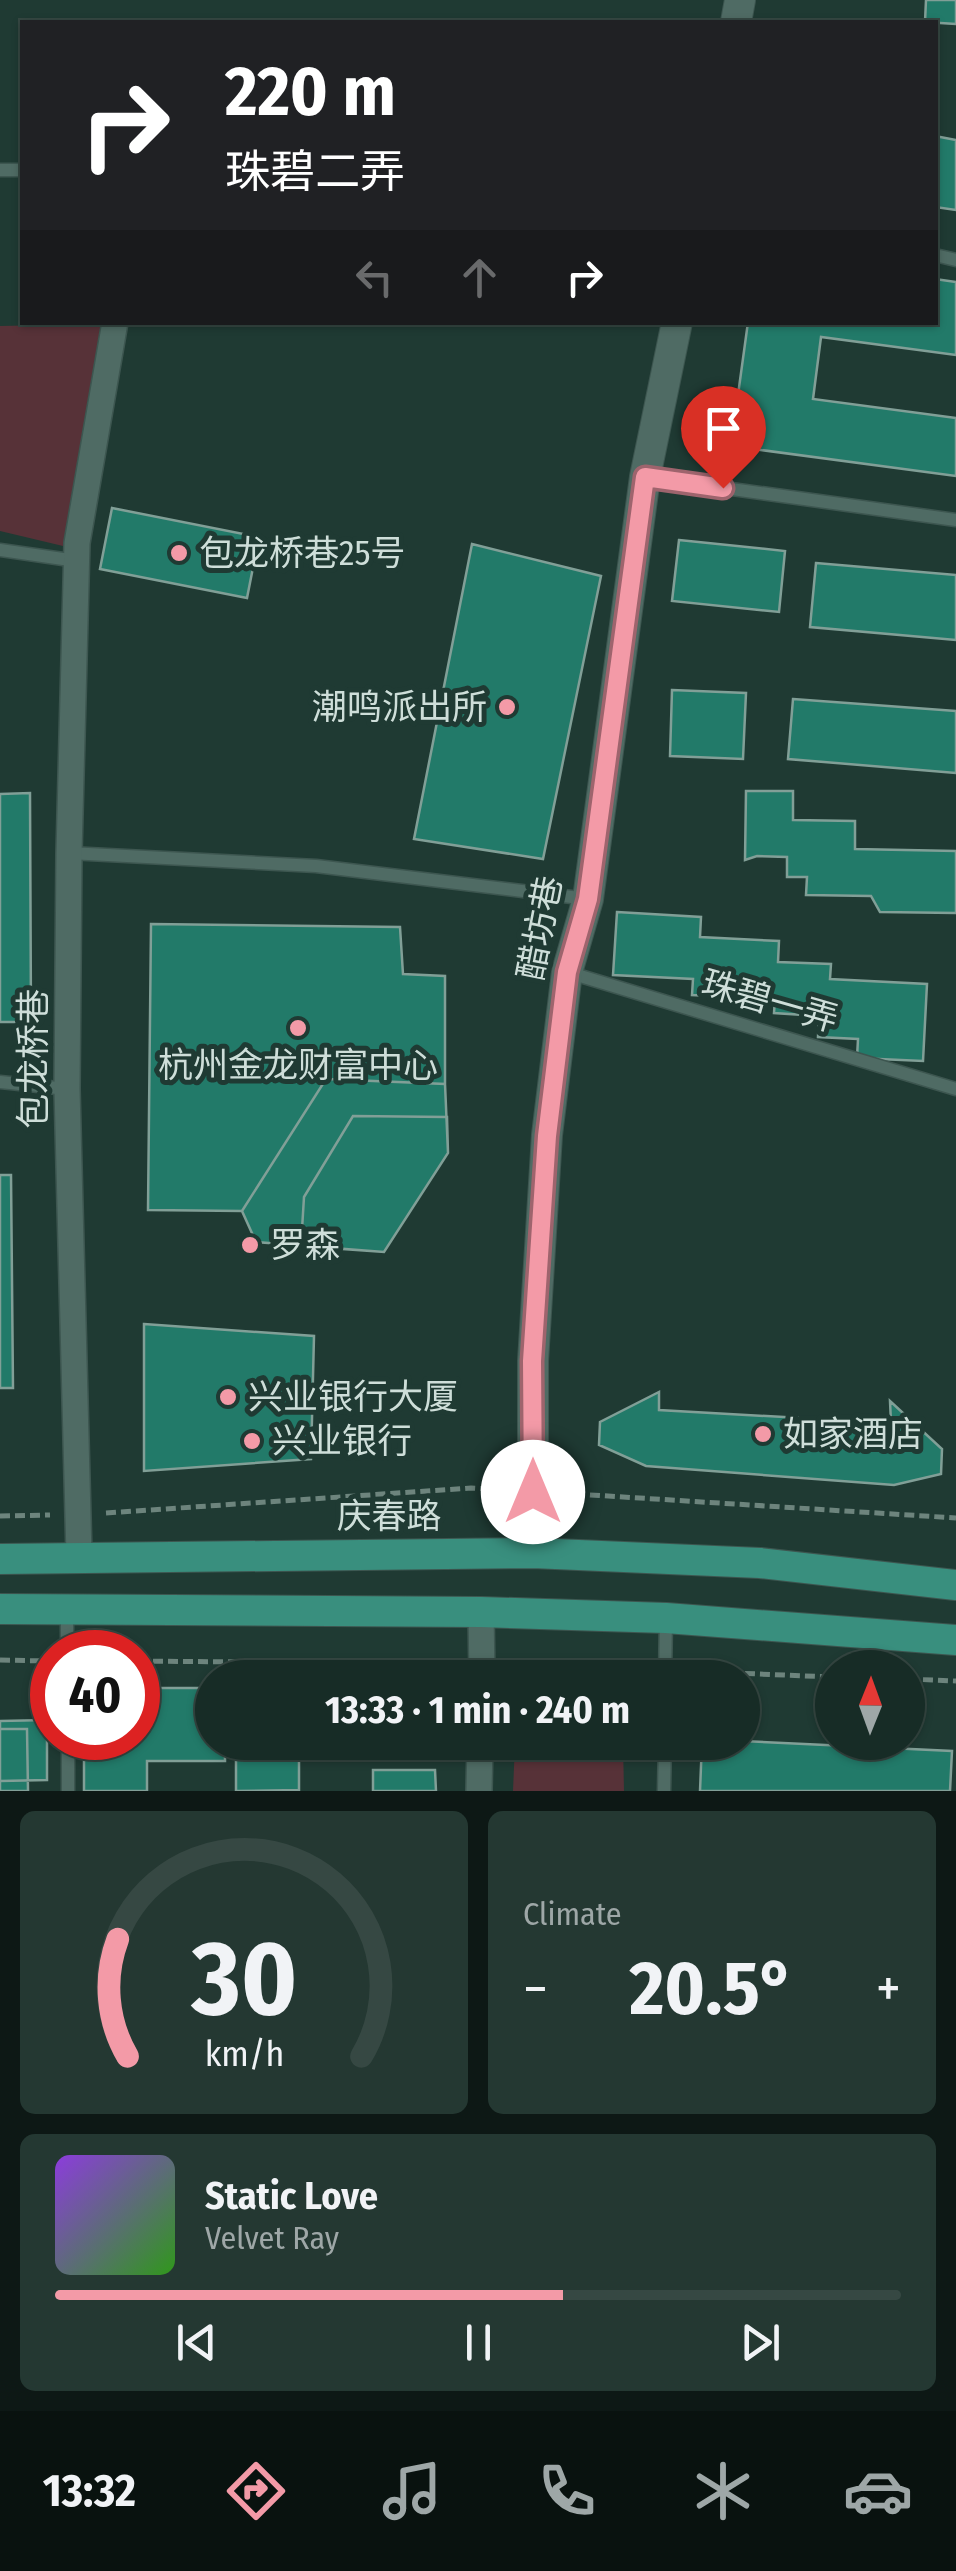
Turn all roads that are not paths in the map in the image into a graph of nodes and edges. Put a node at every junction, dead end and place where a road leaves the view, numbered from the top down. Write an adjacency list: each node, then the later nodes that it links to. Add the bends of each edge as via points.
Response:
1 (116, 325): 6 (street, 包龙桥巷)
2 (676, 325): 3 (street, 醋坊巷)
3 (645, 477): 4 (lane); 8 (street, 醋坊巷)
4 (956, 520)
5 (0, 550): 6 (lane)
6 (77, 561): 7 (street, 包龙桥巷)
7 (69, 853): 8 (lane, via 316,866); 11 (street, 包龙桥巷)
8 (588, 899): 9 (street, 醋坊巷)
9 (567, 972): 12 (lane, 珠碧一弄); 13 (street, 醋坊巷, via 547,1136 532,1361)
10 (0, 1082): 11 (lane)
11 (67, 1089): 14 (street, 包龙桥巷)
12 (956, 1089)
13 (533, 1554): 14 (main road, 庆春路); 16 (main road, 庆春路, via 760,1563)
14 (79, 1556): 15 (main road, 庆春路)
15 (0, 1559)
16 (956, 1585)
17 (0, 1609): 18 (main road)
18 (67, 1609): 19 (main road); 21 (lane)
19 (481, 1612): 20 (main road); 23 (street)
20 (666, 1618): 22 (main road); 24 (lane)
21 (67, 1630)
22 (956, 1640)
23 (482, 1660)
24 (665, 1660)
25 (68, 1760): 28 (lane)
26 (480, 1760): 29 (street)
27 (664, 1760): 30 (lane)
28 (68, 1791)
29 (479, 1791)
30 (664, 1791)

